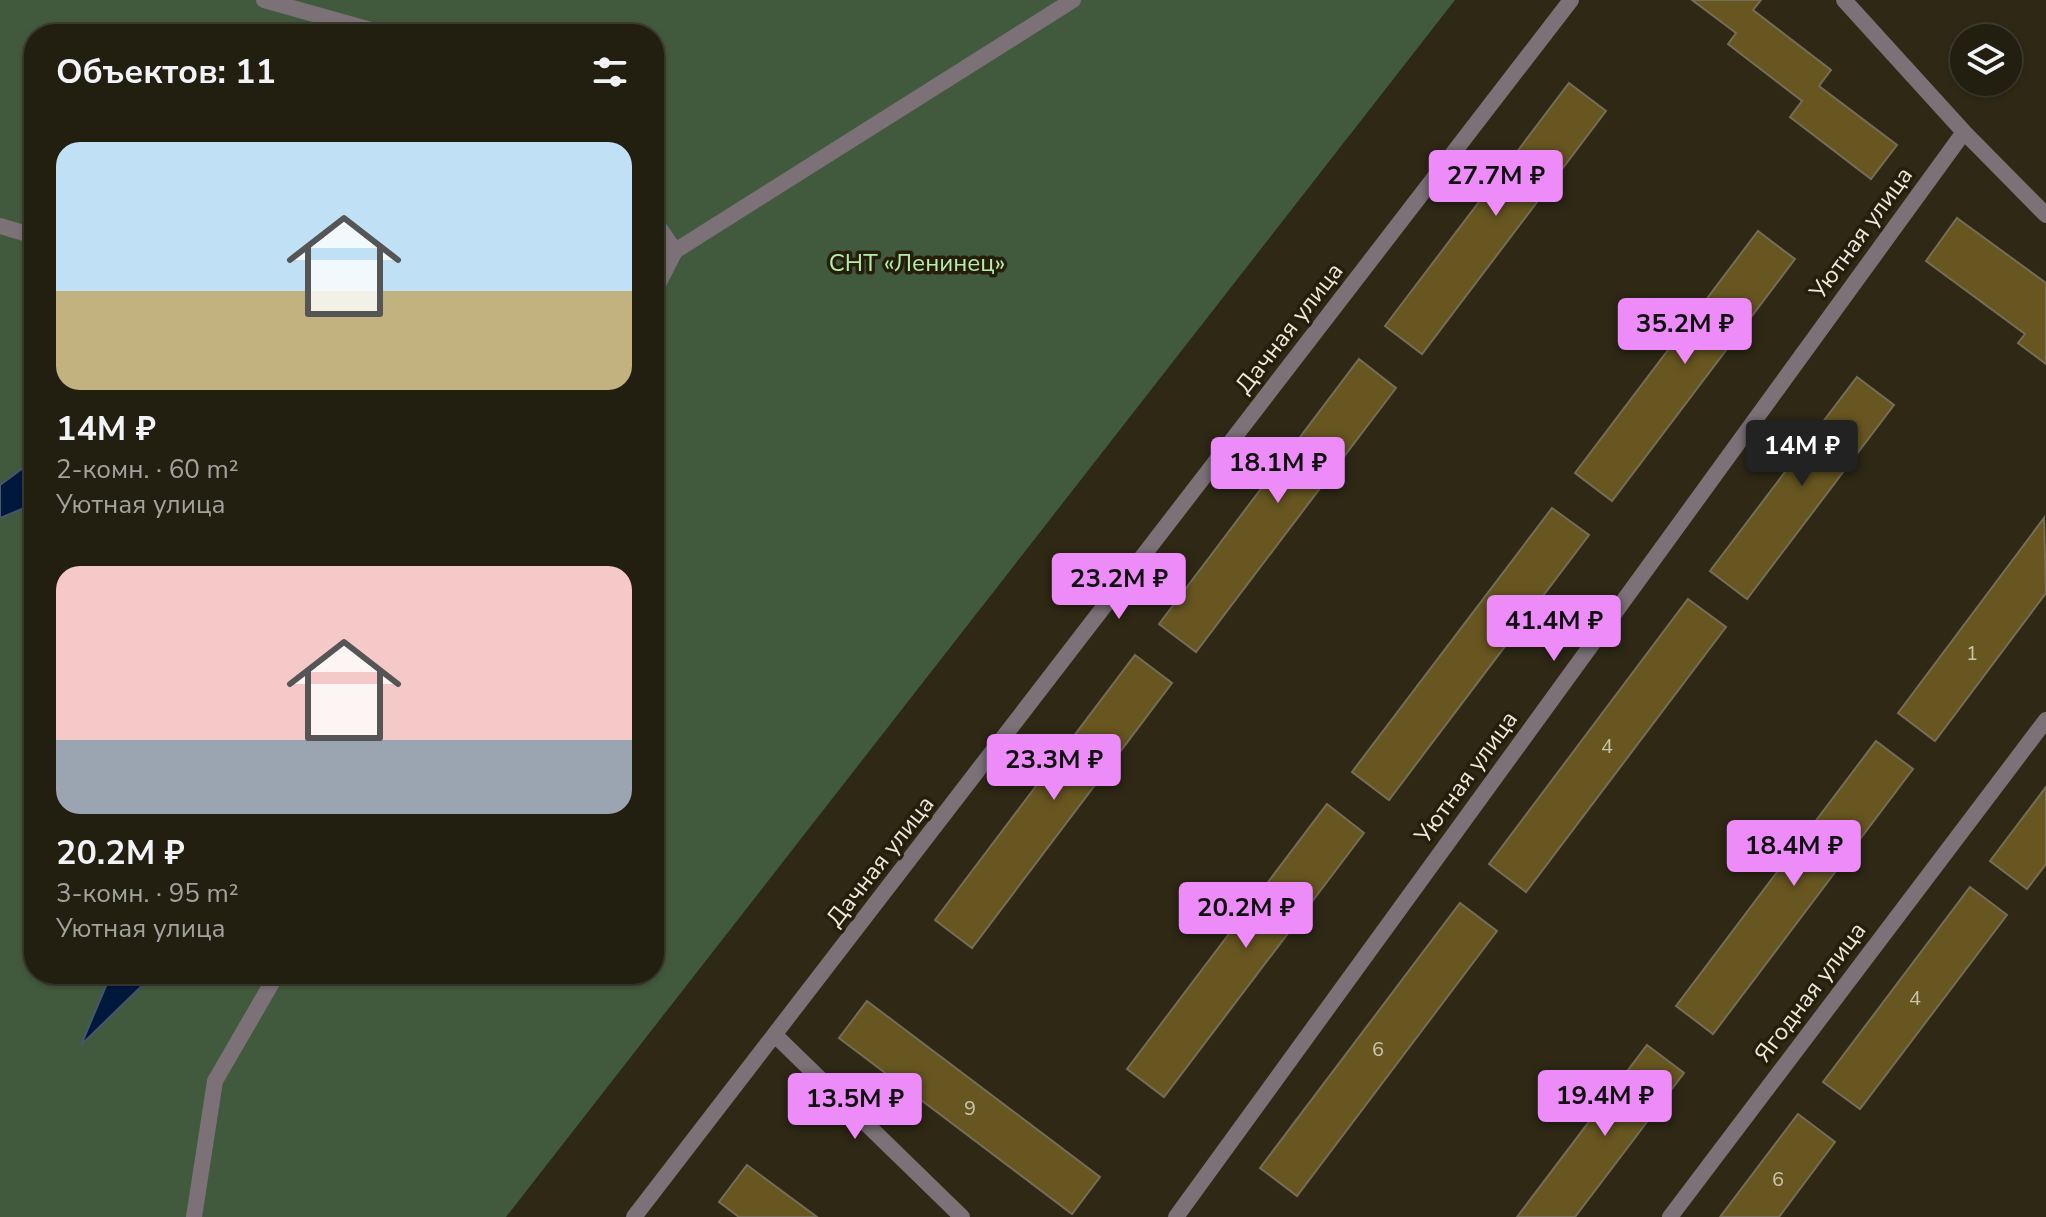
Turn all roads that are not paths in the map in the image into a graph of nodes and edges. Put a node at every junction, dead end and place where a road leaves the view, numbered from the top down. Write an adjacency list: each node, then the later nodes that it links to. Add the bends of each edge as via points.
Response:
1 (264, 0): 5 (street)
2 (1073, 0): 11 (street)
3 (1571, 0): 15 (street, Дачная улица)
4 (1844, 0): 6 (street)
5 (349, 24)
6 (1964, 132): 7 (street); 19 (street, Уютная улица)
7 (2046, 215)
8 (0, 226): 9 (street)
9 (24, 233)
10 (664, 235): 11 (street)
11 (675, 251): 12 (street)
12 (664, 272)
13 (2046, 720): 20 (street, Ягодная улица)
14 (271, 984): 16 (street, via 215,1081)
15 (776, 1036): 17 (street, Дачная улица); 18 (street)
16 (194, 1217)
17 (634, 1217)
18 (962, 1217)
19 (1176, 1217)
20 (1670, 1217)

